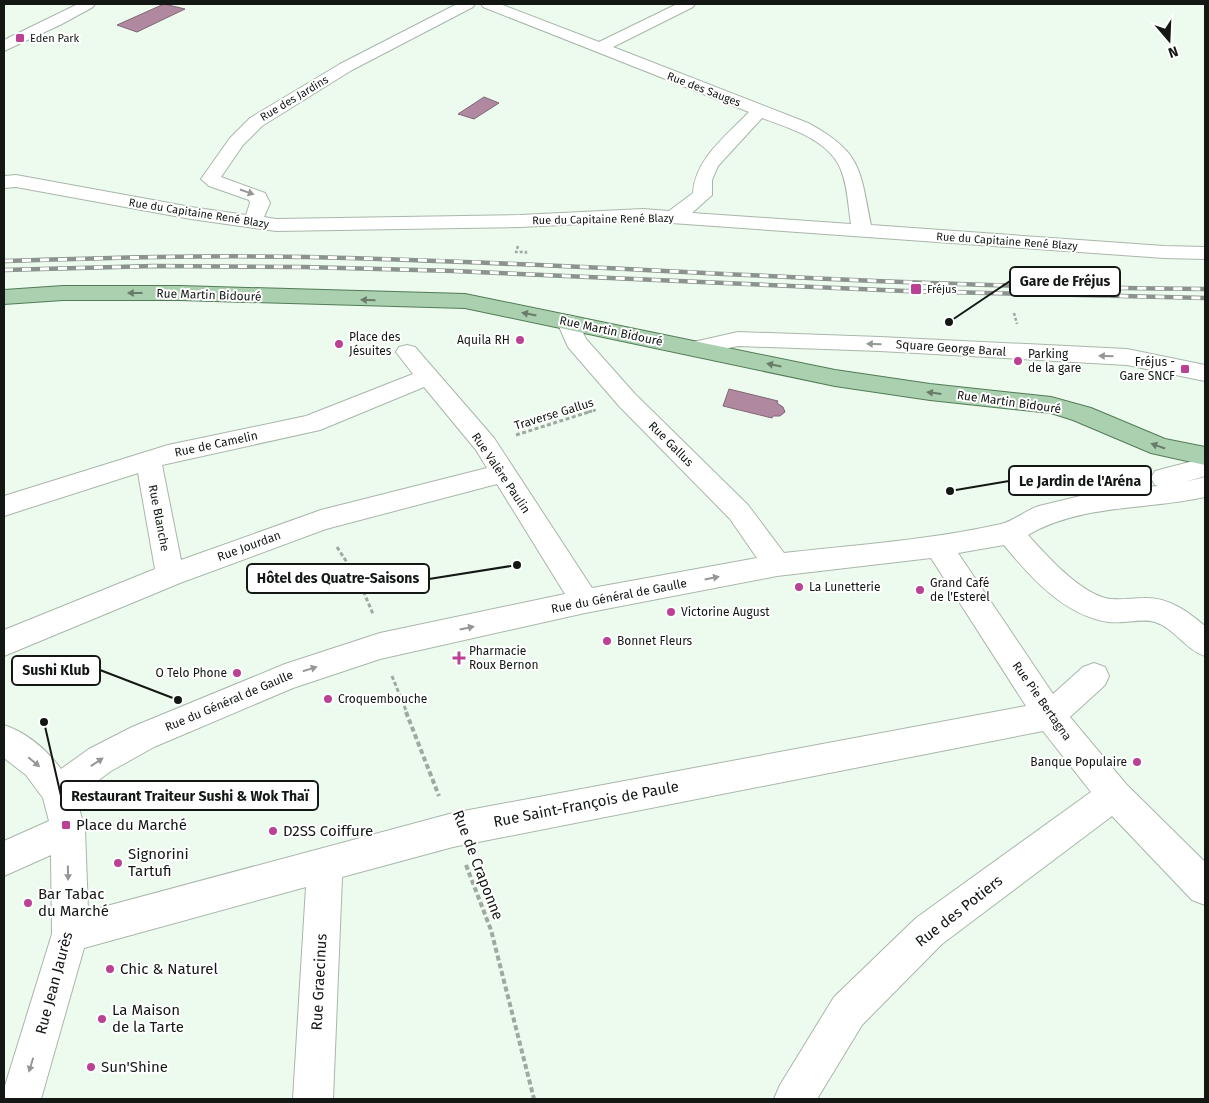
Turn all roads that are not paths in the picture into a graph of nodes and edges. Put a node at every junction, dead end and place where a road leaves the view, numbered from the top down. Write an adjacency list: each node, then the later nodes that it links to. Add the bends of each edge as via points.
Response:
1 (88, 4): 5 (street)
2 (468, 4): 10 (street, Rue des Jardins, one-way to 10, via 346,67 256,122 234,142 210,179 258,197 260,204)
3 (488, 4): 6 (street, Rue des Sauges)
4 (688, 4): 6 (street)
5 (4, 46)
6 (600, 48): 7 (street, Rue des Sauges)
7 (760, 110): 9 (street, via 710,164 702,195); 11 (street, Rue des Sauges, via 825,140 838,152 851,170)
8 (4, 182): 10 (street, Rue du Capitaine René Blazy, via 16,181)
9 (674, 216): 10 (street, Rue du Capitaine René Blazy, via 333,225); 11 (street, Rue du Capitaine René Blazy)
10 (252, 223)
11 (862, 230): 12 (street, Rue du Capitaine René Blazy)
12 (1205, 253)
13 (4, 297): 14 (main road, Rue Martin Bidouré, one-way to 13, via 465,301 180,293 63,293)
14 (568, 322): 15 (main road, Rue Martin Bidouré); 28 (street, Rue Gallus, via 576,342 627,400 739,512)
15 (697, 348): 17 (street, Square George Baral, one-way to 15, via 1127,357 880,344 738,339); 19 (main road, Rue Martin Bidouré, one-way to 15, via 1160,447 1082,414 1051,405 844,380)
16 (407, 352): 18 (street, Rue Valère Paulin)
17 (1205, 374)
18 (426, 377): 20 (street, Rue de Camelin, via 311,424); 22 (street, Rue Valère Paulin, via 485,444)
19 (1205, 456)
20 (148, 461): 25 (street, Rue de Camelin); 29 (street, Rue Blanche)
21 (1205, 468): 24 (street, via 1158,479)
22 (503, 473): 29 (street, Rue Jourdan, via 321,520); 30 (street, Rue Valère Paulin)
23 (1205, 487): 24 (street, Rue du Général de Gaulle, via 1174,494)
24 (1097, 502): 26 (street, Rue du Général de Gaulle, via 1039,516)
25 (4, 506)
26 (1010, 533): 27 (street, Rue du Général de Gaulle); 32 (street, via 1030,558 1079,598 1101,609 1156,610 1174,619)
27 (938, 546): 28 (street, Rue du Général de Gaulle); 34 (street, Rue Pie Bertagna)
28 (777, 566): 30 (street, Rue du Général de Gaulle, one-way to 28)
29 (170, 575): 31 (street, Rue Jourdan)
30 (585, 601): 36 (street, Rue du Général de Gaulle, one-way to 30, via 100,760 143,737 285,677 380,646)
31 (4, 643)
32 (1205, 643)
33 (1094, 676): 34 (street)
34 (1050, 716): 37 (street, Rue Pie Bertagna); 40 (street, Rue Saint-François de Paule, via 453,830)
35 (4, 740): 36 (street, Rue Jean Jaurès, one-way to 36, via 38,764)
36 (58, 791): 38 (street, Rue Jean Jaurès)
37 (1114, 794): 41 (street, Rue Pie Bertagna); 45 (street, Rue des Potiers, via 929,931 848,1011)
38 (68, 830): 39 (street); 42 (street, Rue Jean Jaurès, one-way to 42)
39 (4, 859)
40 (325, 864): 42 (street, Rue Saint-François de Paule); 44 (street, Rue Graecinus)
41 (1205, 887)
42 (70, 934): 43 (street, Rue Jean Jaurès, one-way to 43)
43 (20, 1099)
44 (313, 1099)
45 (794, 1099)

